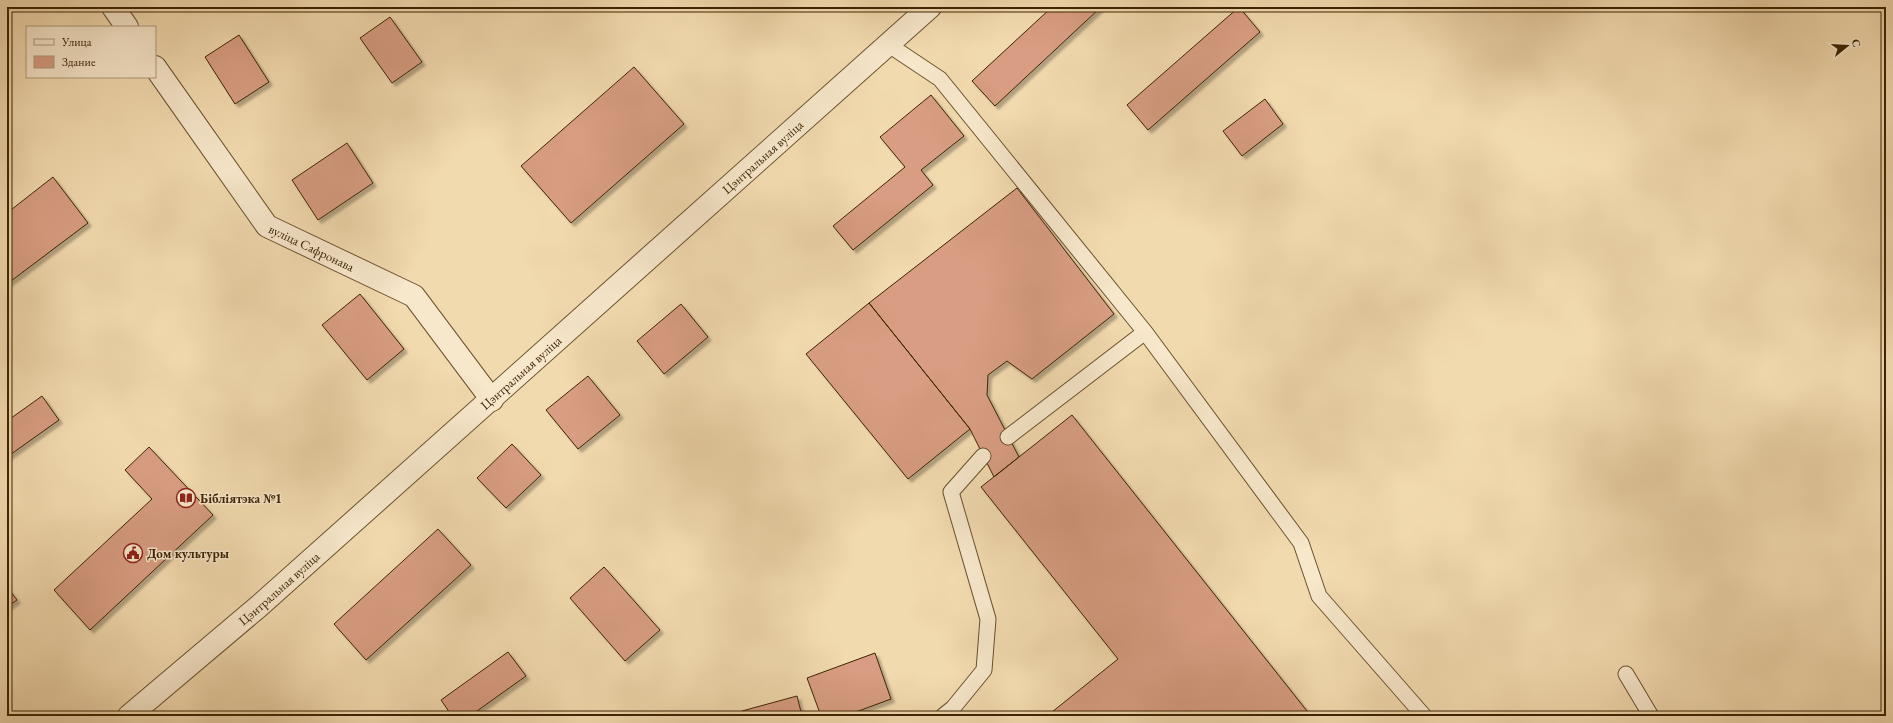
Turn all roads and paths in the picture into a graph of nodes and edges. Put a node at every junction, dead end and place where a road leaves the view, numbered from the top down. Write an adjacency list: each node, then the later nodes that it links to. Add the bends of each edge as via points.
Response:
1 (113, 7): 4 (street)
2 (930, 7): 3 (street, Цэнтральная вуліца)
3 (912, 17): 5 (street, Цэнтральная вуліца)
4 (126, 26)
5 (889, 45): 7 (lane, via 940,79); 8 (street, Цэнтральная вуліца)
6 (156, 68): 8 (street, вуліца Сафронава, via 267,226 414,296)
7 (1145, 332): 9 (lane); 14 (lane, via 1301,543 1319,596)
8 (492, 400): 12 (street, Цэнтральная вуліца, via 258,607)
9 (1008, 437)
10 (983, 456): 13 (lane, via 951,492 988,619 984,670 953,708)
11 (1626, 674): 15 (lane)
12 (129, 716)
13 (943, 716)
14 (1424, 716)
15 (1651, 716)

